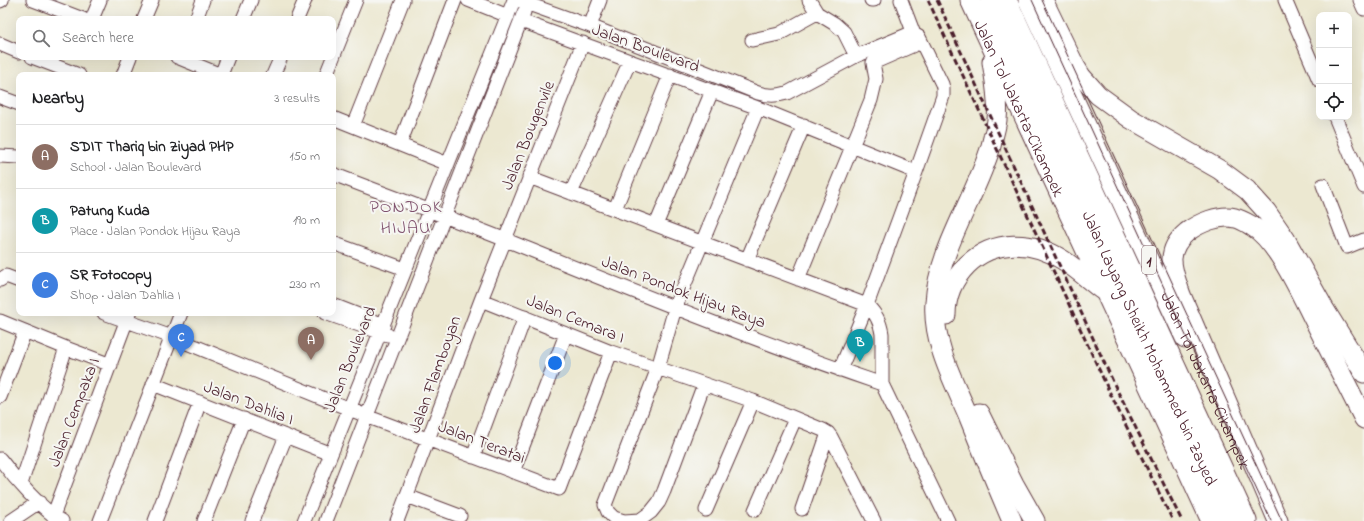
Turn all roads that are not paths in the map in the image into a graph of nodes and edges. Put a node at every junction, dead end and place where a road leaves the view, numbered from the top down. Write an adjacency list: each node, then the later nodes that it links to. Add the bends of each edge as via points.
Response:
1 (33, 0): 24 (street)
2 (100, 0): 25 (street)
3 (152, 0): 26 (street)
4 (203, 0): 27 (street)
5 (251, 0): 28 (street)
6 (305, 0): 29 (street)
7 (356, 0): 38 (street)
8 (403, 0): 63 (street)
9 (455, 0): 64 (street)
10 (468, 0): 30 (street)
11 (600, 0): 32 (street)
12 (809, 0): 23 (street)
13 (901, 0): 33 (street)
14 (970, 0): 35 (highway, Jalan Tol Jakarta–Cikampek)
15 (990, 0): 148 (highway, Jalan Layang Sheikh Mohammed bin Zayed / 1)
16 (1007, 0): 149 (highway, Jalan Layang Sheikh Mohammed bin Zayed / 1)
17 (1028, 0): 150 (highway, Jalan Tol Jakarta–Cikampek / 1)
18 (1043, 0): 108 (highway, via 1078,71 1098,95 1131,119 1220,170 1247,190 1266,211 1286,240)
19 (1285, 0): 54 (street)
20 (1360, 0): 22 (street)
21 (522, 1): 30 (street, Jalan Boulevard); 31 (street); 32 (street)
22 (1364, 10)
23 (817, 13): 34 (street, via 779,34); 40 (street, via 844,32)
24 (75, 16)
25 (93, 16)
26 (145, 16)
27 (197, 16)
28 (244, 16)
29 (298, 16)
30 (508, 16): 68 (street, Jalan Boulevard)
31 (521, 20): 36 (street, Jalan Boulevard); 77 (street)
32 (590, 26): 40 (street, via 766,95 787,93)
33 (918, 38): 40 (street, via 912,33); 65 (street, via 873,64 876,79 874,88); 69 (street, via 942,84 943,96)
34 (752, 40)
35 (988, 40): 88 (highway, Jalan Tol Jakarta–Cikampek); 145 (highway, via 997,121 988,157 953,237 938,279 935,314 938,338 944,355)
36 (583, 43): 47 (street, Jalan Boulevard); 71 (street, Jalan Bougenvile)
37 (0, 44): 39 (street)
38 (336, 50)
39 (16, 51)
40 (856, 56)
41 (40, 60): 48 (street)
42 (129, 60): 49 (street)
43 (186, 60): 50 (street)
44 (227, 60): 51 (street)
45 (280, 60): 52 (street)
46 (332, 60): 53 (street)
47 (630, 61): 55 (street, Jalan Boulevard); 74 (street)
48 (71, 72)
49 (124, 72)
50 (214, 72)
51 (222, 72)
52 (274, 72)
53 (327, 72)
54 (1316, 73)
55 (670, 75): 56 (street, Jalan Boulevard); 75 (street)
56 (712, 91): 59 (street, Jalan Boulevard); 78 (street)
57 (0, 97): 58 (street)
58 (16, 103)
59 (758, 108): 62 (street, Jalan Boulevard); 81 (street)
60 (336, 119): 63 (street)
61 (1335, 120): 73 (street)
62 (804, 125): 65 (street, Jalan Boulevard); 83 (street)
63 (353, 126): 64 (street)
64 (400, 144): 68 (street)
65 (853, 145): 69 (street, Jalan Boulevard); 85 (street)
66 (0, 156): 67 (street)
67 (16, 157)
68 (448, 164): 76 (street, Jalan Boulevard)
69 (916, 172): 90 (street)
70 (336, 175): 76 (street, Jalan Pondok Hijau Raya)
71 (529, 177): 74 (street); 79 (street, Jalan Bougenvile)
72 (1323, 185): 80 (street, via 1347,247)
73 (1364, 186)
74 (571, 193): 75 (street)
75 (615, 209): 78 (street)
76 (428, 211): 77 (street, Jalan Pondok Hijau Raya); 84 (street, Jalan Boulevard)
77 (444, 216): 79 (street, Jalan Pondok Hijau Raya); 100 (street)
78 (656, 225): 81 (street)
79 (504, 239): 89 (street, Jalan Flamboyan); 92 (street, Jalan Pondok Hijau Raya)
80 (1364, 240)
81 (702, 243): 83 (street); 92 (street)
82 (336, 245): 84 (street)
83 (747, 260): 85 (street)
84 (405, 269): 98 (street, Jalan Boulevard)
85 (798, 279): 90 (street)
86 (0, 280): 87 (street, via 6,276)
87 (16, 281)
88 (1104, 292): 146 (highway, via 1049,252 1030,246 1011,245 991,249 973,259 960,272 950,291 946,307 946,331 951,351 1011,478); 147 (highway, Jalan Tol Jakarta–Cikampek)
89 (481, 300): 96 (street, Jalan Cemara I); 122 (street, Jalan Flamboyan)
90 (867, 305): 107 (street); 111 (street, via 875,313 881,326)
91 (336, 306): 98 (street)
92 (675, 308): 106 (street); 107 (street, Jalan Pondok Hijau Raya)
93 (180, 316): 102 (street)
94 (336, 316): 98 (street)
95 (128, 317): 102 (street, Jalan Teratai); 105 (street, Jalan Cempaka I)
96 (525, 317): 101 (street, Jalan Cemara I); 124 (street)
97 (0, 321): 99 (street)
98 (381, 328): 100 (street); 115 (street, Jalan Boulevard)
99 (25, 331): 103 (street); 112 (street)
100 (399, 334): 116 (street)
101 (566, 334): 104 (street, Jalan Cemara I); 126 (street)
102 (172, 337): 109 (street); 115 (street, Jalan Teratai)
103 (66, 348): 105 (street); 127 (street)
104 (611, 352): 106 (street, Jalan Cemara I); 126 (street, Jalan Teratai, via 559,489)
105 (111, 365): 134 (street, Jalan Cempaka I)
106 (658, 368): 110 (street, Jalan Cemara I); 110 (street, via 605,505 614,518 624,521 640,520 652,512 659,502)
107 (840, 370): 111 (street, Jalan Pondok Hijau Raya)
108 (1364, 373)
109 (154, 384): 114 (street, Jalan Dahlia I); 136 (street)
110 (704, 384): 113 (street, Jalan Cemara I)
111 (882, 384): 144 (street)
112 (0, 397)
113 (753, 401): 118 (street, Jalan Cemara I); 130 (street)
114 (200, 402): 117 (street, Jalan Dahlia I); 137 (street)
115 (349, 409): 116 (street, Jalan Teratai); 123 (street, Jalan Boulevard)
116 (366, 416): 122 (street, Jalan Teratai); 141 (street)
117 (244, 419): 121 (street, Jalan Dahlia I); 138 (street)
118 (795, 419): 120 (street, Jalan Cemara I); 131 (street)
119 (1364, 419): 151 (highway, via 1287,267 1269,241 1253,226 1236,218 1225,217 1204,223 1181,237 1173,248 1171,263 1180,296)
120 (828, 433): 132 (street); 143 (street)
121 (286, 436): 123 (street, Jalan Dahlia I); 139 (street)
122 (428, 440): 124 (street, Jalan Teratai); 128 (street, Jalan Flamboyan)
123 (331, 454): 140 (street, Jalan Boulevard)
124 (473, 457): 126 (street, Jalan Teratai)
125 (0, 459): 127 (street)
126 (513, 472)
127 (21, 484): 129 (street)
128 (407, 496): 133 (street); 142 (street, Jalan Flamboyan)
129 (39, 502): 134 (street); 135 (street)
130 (706, 510)
131 (755, 510)
132 (802, 510)
133 (460, 516)
134 (58, 518)
135 (11, 521)
136 (100, 521)
137 (155, 521)
138 (204, 521)
139 (252, 521)
140 (304, 521)
141 (326, 521)
142 (397, 521)
143 (874, 521)
144 (948, 521)
145 (1012, 521)
146 (1035, 521)
147 (1211, 521)
148 (1230, 521)
149 (1247, 521)
150 (1271, 521)
151 (1278, 521)

